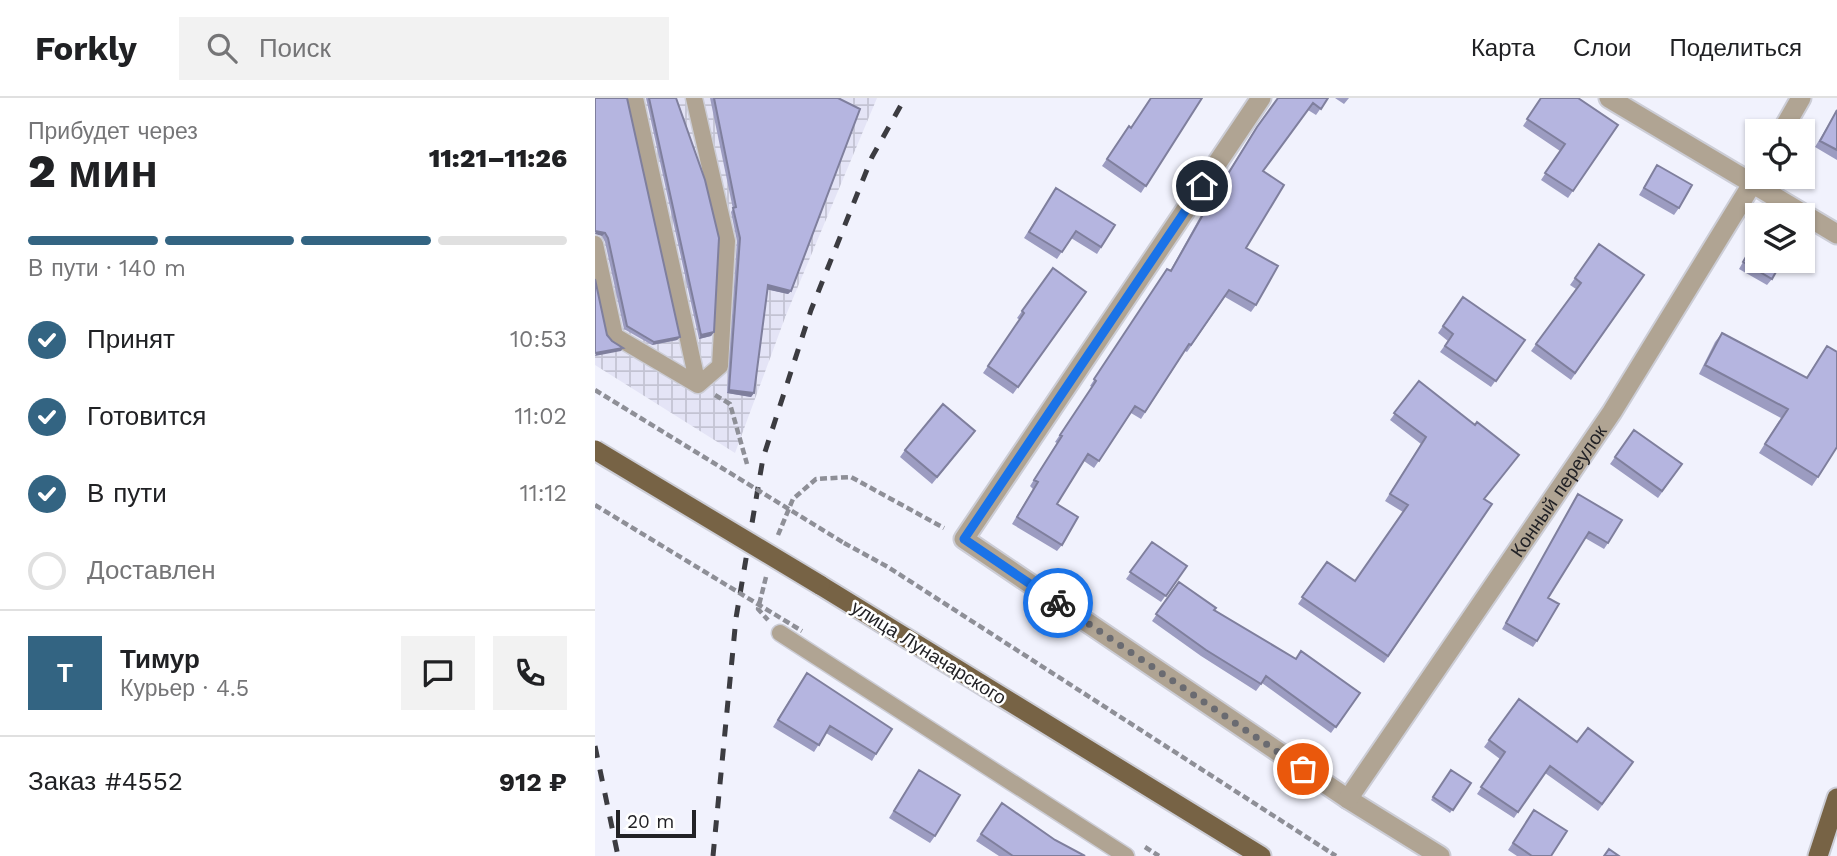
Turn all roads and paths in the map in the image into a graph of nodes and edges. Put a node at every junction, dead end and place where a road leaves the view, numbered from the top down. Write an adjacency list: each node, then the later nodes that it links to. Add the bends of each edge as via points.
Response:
1 (635, 98): 12 (lane)
2 (694, 98): 12 (lane, via 727,241 720,366)
3 (1261, 98): 17 (street)
4 (1609, 98): 7 (street)
5 (1801, 98): 6 (street)
6 (1790, 119)
7 (1745, 174)
8 (1749, 189): 23 (street, Конный переулок, via 1612,412)
9 (1769, 189): 10 (street)
10 (1837, 234)
11 (595, 244): 12 (lane, via 615,336)
12 (698, 385): 15 (path, via 730,404)
13 (595, 390): 26 (path, bridge, via 888,566)
14 (595, 450): 25 (main road, улица Луначарского, bridge)
15 (747, 464)
16 (595, 505): 20 (path, bridge)
17 (964, 539): 18 (path, via 851,477 815,479 793,499); 23 (street)
18 (776, 541)
19 (769, 568): 21 (path, via 758,609)
20 (802, 631)
21 (780, 633): 24 (lane)
22 (1837, 798): 28 (main road)
23 (1348, 799): 27 (street)
24 (1126, 856)
25 (1261, 856)
26 (1336, 856)
27 (1440, 856)
28 (1818, 856)

